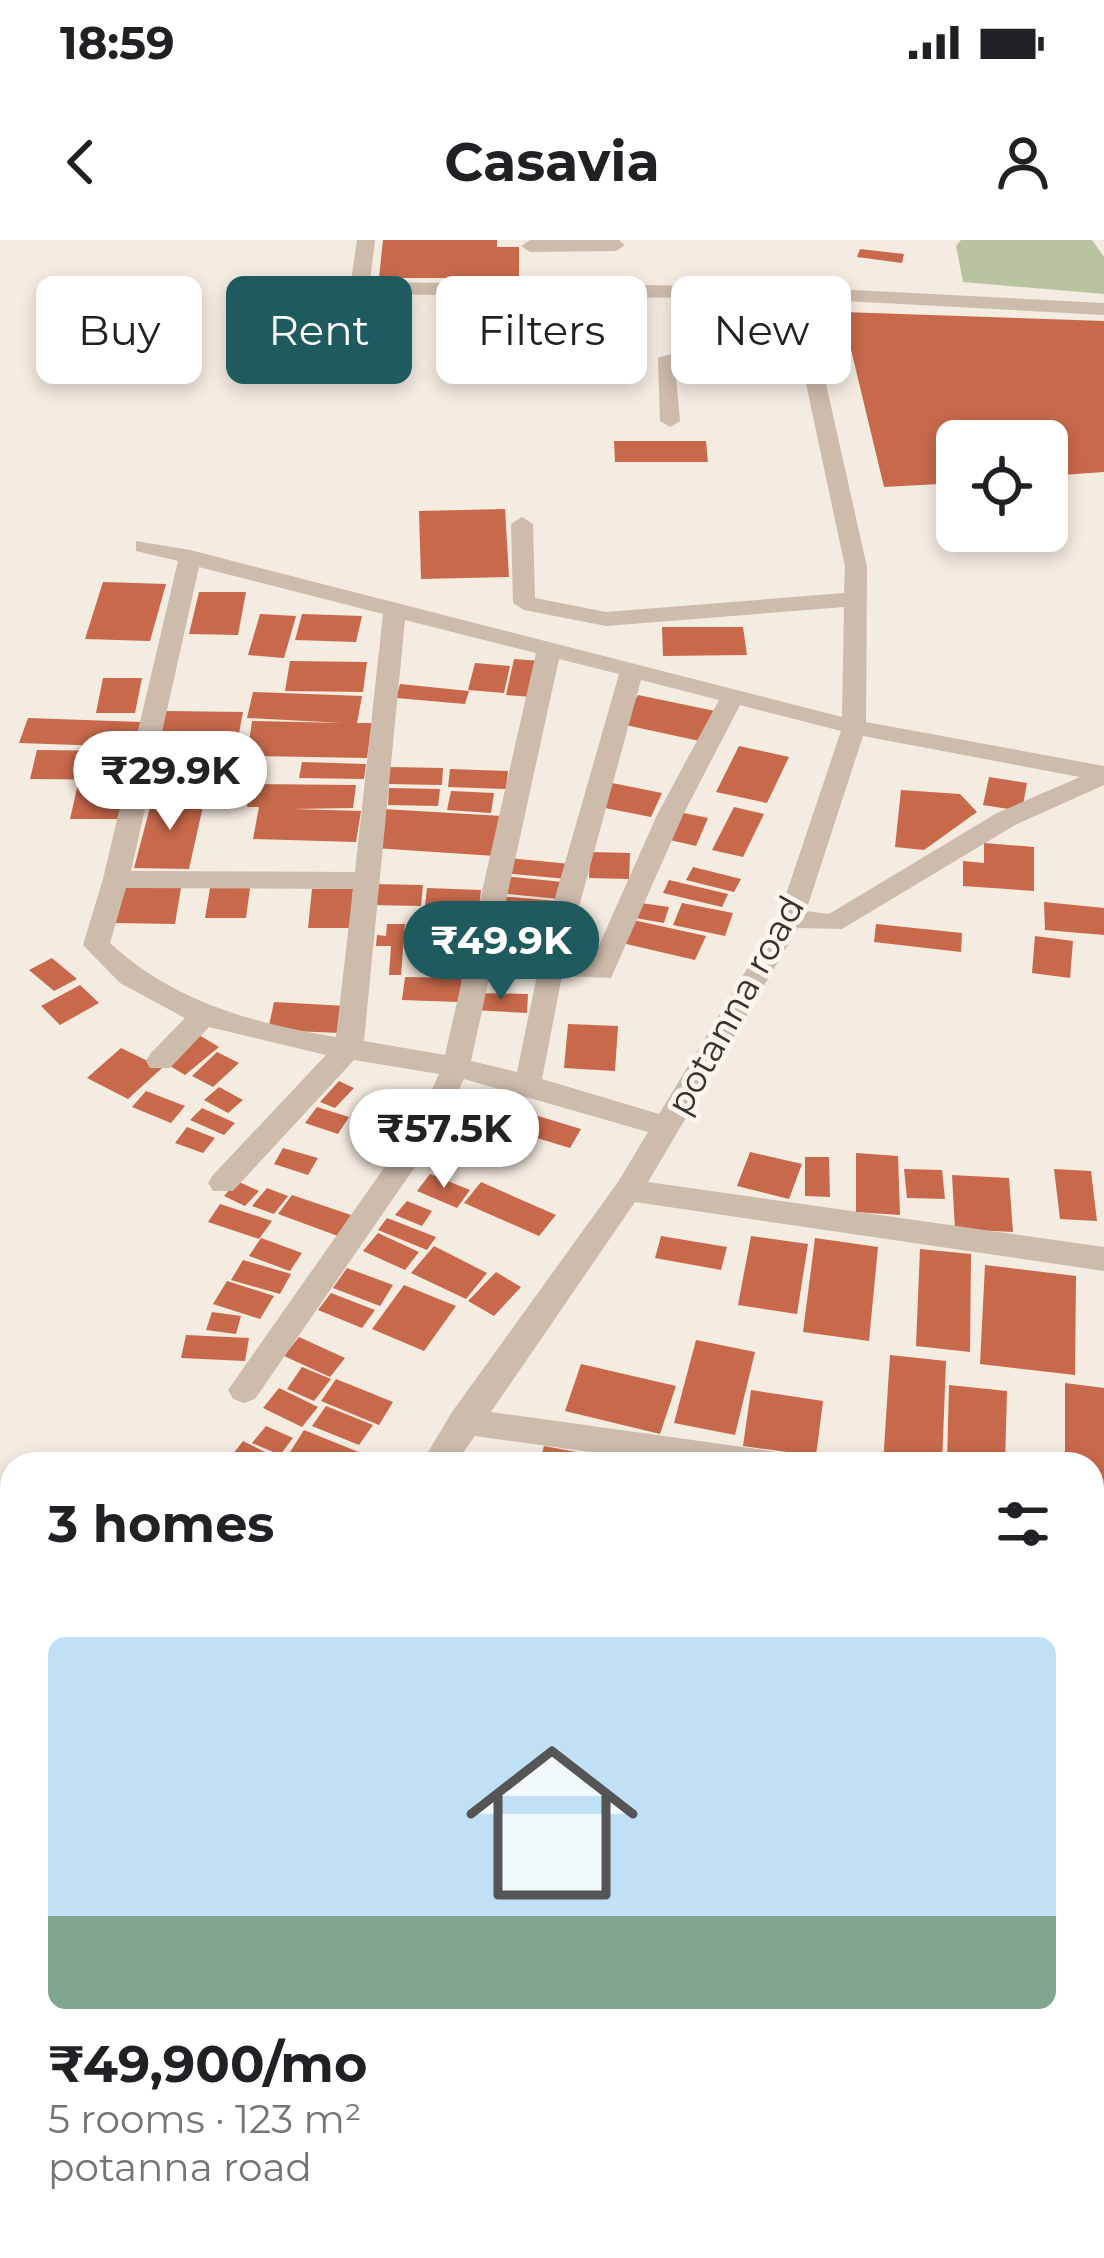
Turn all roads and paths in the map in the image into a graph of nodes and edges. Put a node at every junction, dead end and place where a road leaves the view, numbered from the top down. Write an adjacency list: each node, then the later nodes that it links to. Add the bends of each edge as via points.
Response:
1 (366, 240): 5 (street, via 360,288)
2 (616, 243): 3 (street); 4 (street)
3 (530, 246)
4 (615, 276)
5 (436, 289)
6 (851, 307): 7 (street)
7 (1104, 309)
8 (671, 359): 10 (street, via 664,362)
9 (816, 384): 14 (street, potanna road)
10 (670, 421)
11 (522, 524): 14 (street, via 524,603 606,620)
12 (144, 546): 13 (street)
13 (190, 557): 15 (street); 21 (street)
14 (857, 598): 19 (street, potanna road)
15 (395, 609): 16 (street); 22 (street)
16 (549, 649): 17 (street); 28 (street)
17 (631, 673): 18 (street); 24 (street)
18 (732, 698): 19 (street); 24 (street, via 601,971)
19 (854, 727): 20 (street); 23 (street, potanna road)
20 (1104, 775): 23 (street, via 1006,819 833,923)
21 (116, 879): 22 (street); 25 (street, via 96,945 118,971)
22 (366, 881): 26 (street)
23 (791, 918): 30 (street, potanna road)
24 (550, 966): 29 (street)
25 (204, 1015): 26 (street); 27 (street)
26 (349, 1048): 28 (street); 31 (street)
27 (160, 1061)
28 (456, 1067): 29 (street); 34 (street, via 429,1125)
29 (526, 1085): 30 (street)
30 (668, 1127): 32 (street, potanna road)
31 (224, 1183)
32 (628, 1190): 33 (street); 35 (street, potanna road)
33 (1104, 1259)
34 (244, 1390)
35 (463, 1421): 36 (street, potanna road); 37 (street)
36 (444, 1452)
37 (685, 1452)

